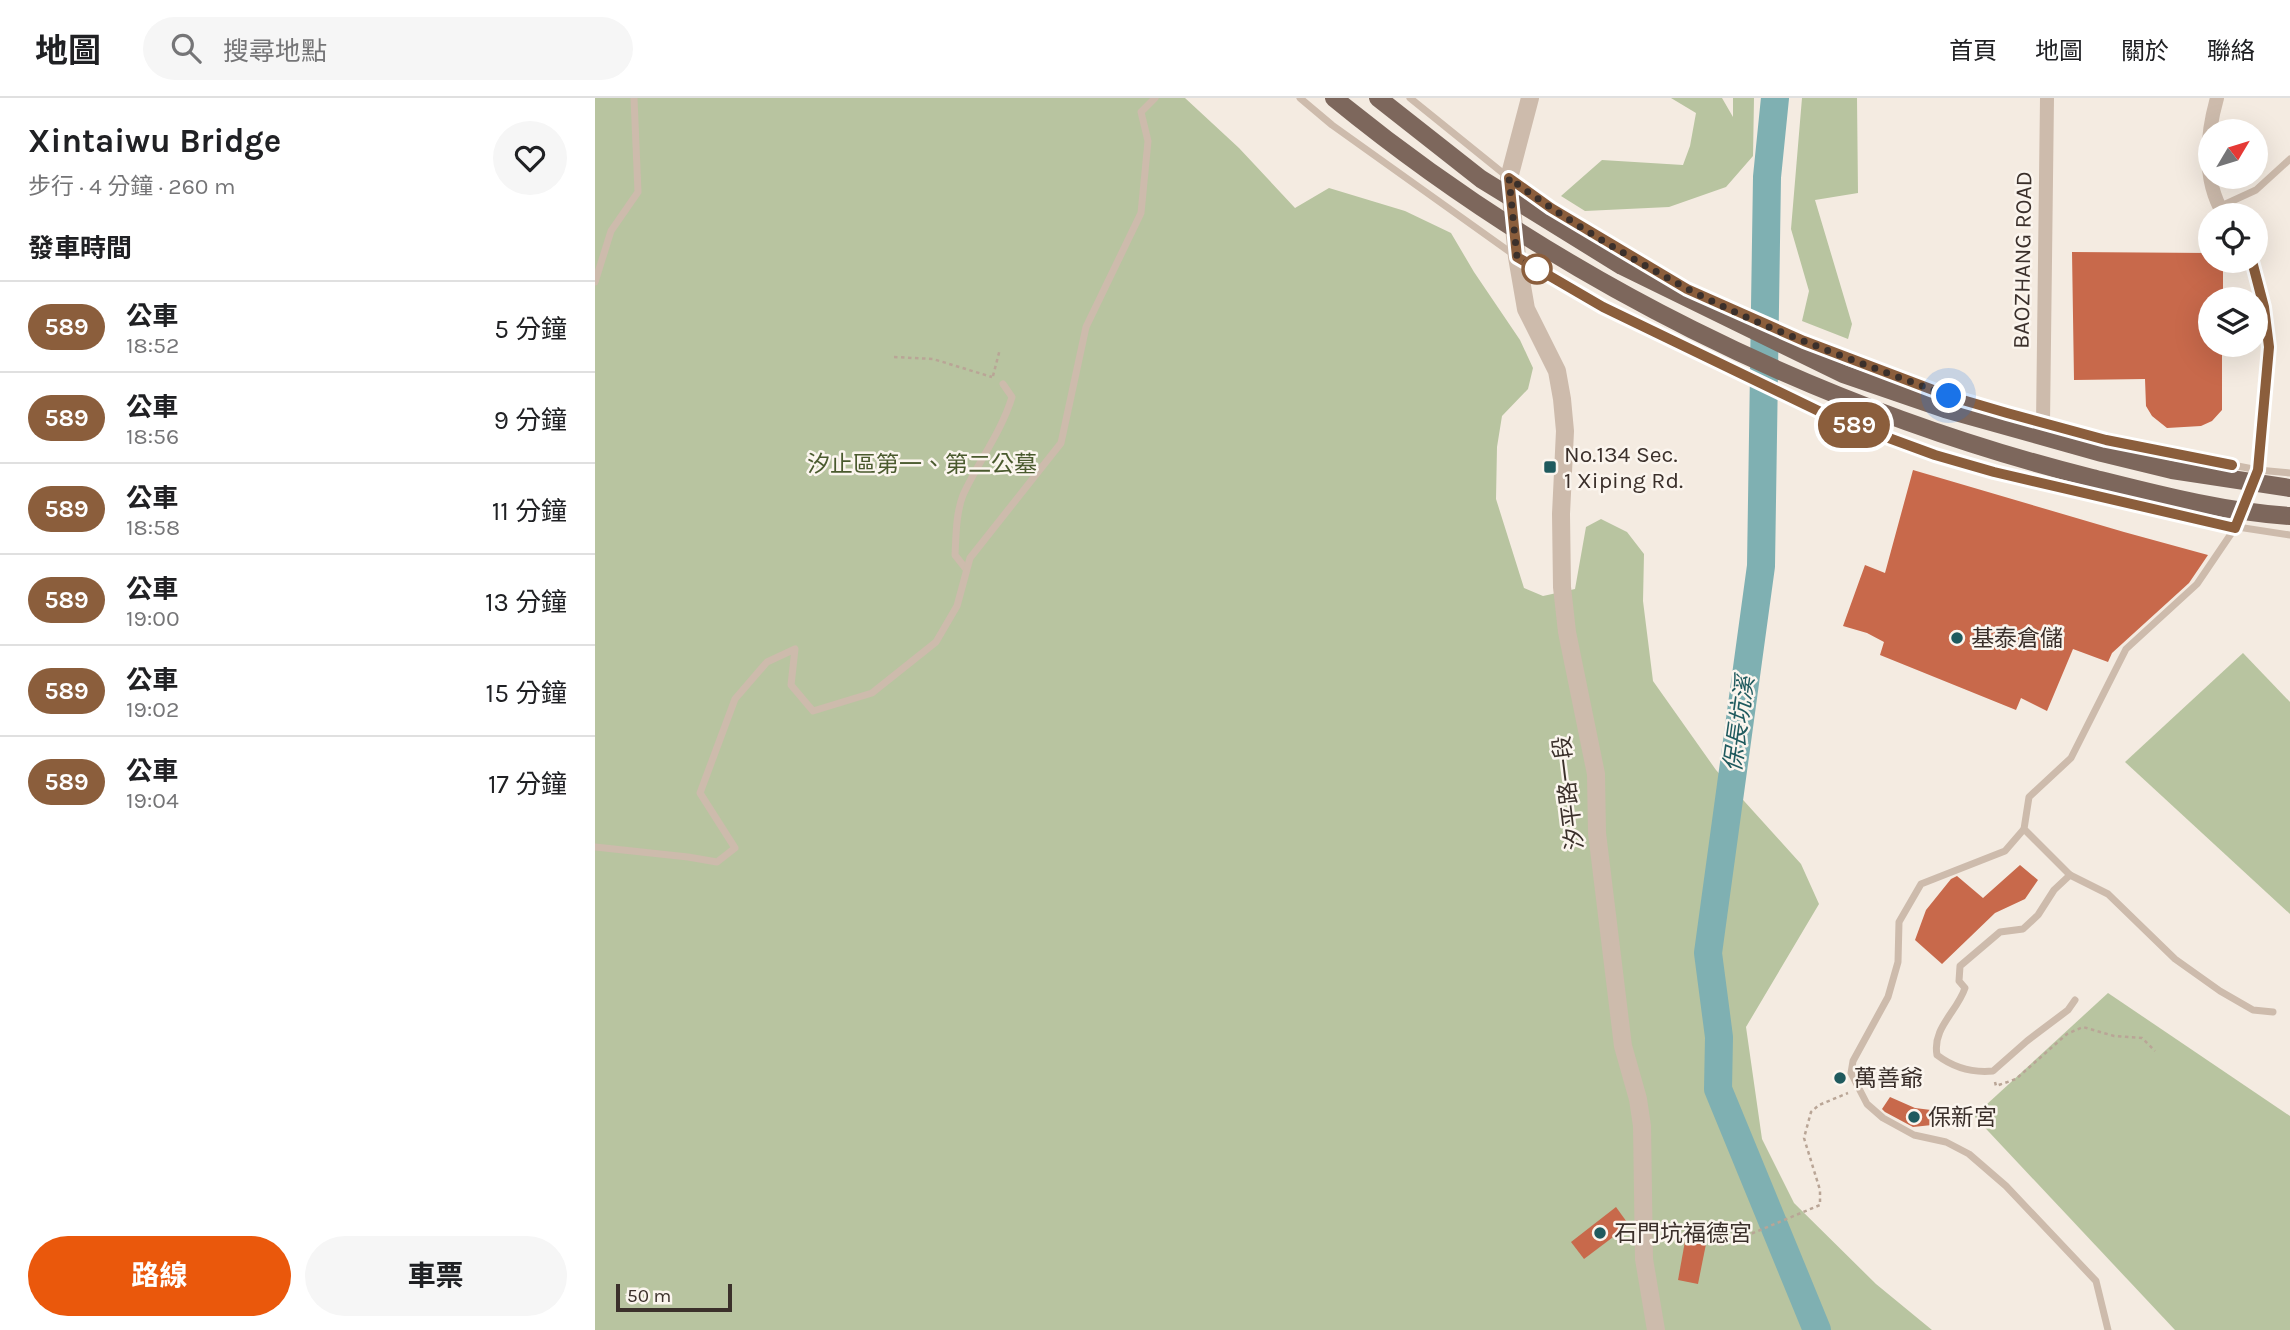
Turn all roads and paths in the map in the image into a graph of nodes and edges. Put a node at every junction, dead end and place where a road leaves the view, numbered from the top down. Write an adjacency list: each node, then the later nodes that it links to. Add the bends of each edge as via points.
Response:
1 (634, 98): 16 (lane, via 638,192 611,231)
2 (1155, 98): 27 (lane, via 1142,112 1149,141 1141,214 1086,327 1061,443 969,558)
3 (1300, 98): 14 (lane)
4 (1334, 98): 24 (main road, bridge, via 1425,169 1576,267 1681,325 1826,390 2064,471 2168,496)
5 (1378, 98): 23 (main road, bridge, via 1481,179 1622,266 1843,374 1945,409 2102,453 2172,470)
6 (1410, 98): 11 (lane)
7 (1530, 98): 11 (street)
8 (2047, 98): 20 (street, BAOZHANG ROAD)
9 (2217, 98): 12 (street, via 2208,158 2211,188)
10 (2290, 159): 13 (lane)
11 (1509, 178): 14 (street, 汐平路一段); 20 (lane, via 1687,289 1804,341 1949,396)
12 (2218, 203)
13 (2235, 203)
14 (1517, 257): 25 (lane, via 1603,307 1829,416 1994,472); 36 (street, 汐平路一段, via 1526,309 1557,371 1562,399 1562,587 1595,774 1623,1046 1642,1126)
15 (2255, 273): 21 (street, via 2269,347)
16 (595, 282)
17 (1000, 349): 18 (path, via 992,377 933,359)
18 (894, 357)
19 (1003, 384): 27 (lane, via 1013,397 1004,422 962,497 955,555)
20 (2043, 423): 21 (lane)
21 (2258, 470): 22 (lane); 25 (lane)
22 (2290, 473)
23 (2290, 488)
24 (2290, 516)
25 (2235, 528): 26 (lane); 28 (lane, via 2197,584 2126,649 2071,758 2029,797)
26 (2290, 535)
27 (966, 569): 29 (lane, via 957,606 936,642 872,693 813,711 791,685 795,649 767,662 735,699 700,793 735,848 717,862)
28 (2024, 829): 30 (lane); 35 (lane, via 2005,851 1921,884 1899,922 1898,962 1888,997 1853,1061 1851,1073)
29 (595, 847)
30 (2070, 875): 32 (lane, via 2108,894 2175,959 2220,991 2253,1010); 34 (lane, via 2023,929 2000,932 1959,966 1959,981 1965,988 1961,1001 1941,1026 1937,1055 1951,1065)
31 (2075, 1000): 34 (lane)
32 (2273, 1012)
33 (2155, 1051): 34 (path, via 2142,1038 2083,1027 2067,1034 2016,1079 1996,1086)
34 (1993, 1072)
35 (1858, 1089): 36 (path, via 1811,1112 1804,1138 1820,1205 1720,1245 1715,1233 1686,1226); 38 (lane, via 1883,1118 1914,1135 1946,1142 1969,1154 2006,1186 2096,1281)
36 (1643, 1236): 37 (street, 汐平路一段)
37 (1656, 1330)
38 (2108, 1330)

